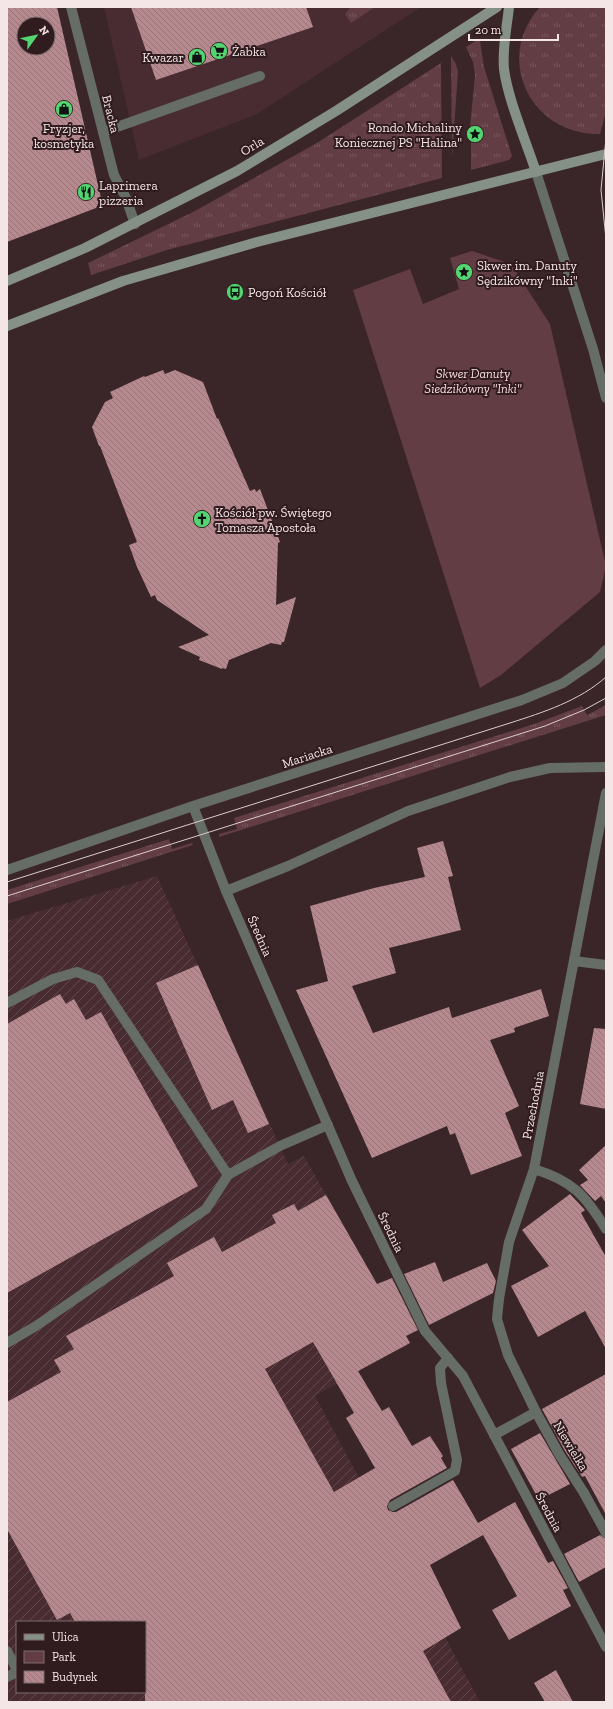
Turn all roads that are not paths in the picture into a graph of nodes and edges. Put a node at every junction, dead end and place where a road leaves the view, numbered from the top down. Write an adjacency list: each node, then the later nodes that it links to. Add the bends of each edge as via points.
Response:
1 (71, 7): 5 (street, Bracka)
2 (497, 7): 8 (street, Orla, via 336,111 237,171)
3 (509, 7): 7 (street, via 504,68 508,88)
4 (260, 76): 5 (street)
5 (103, 132): 8 (street, Bracka, via 114,175)
6 (606, 154): 7 (street)
7 (536, 172): 10 (street, via 250,244 123,281); 11 (street, via 593,349)
8 (135, 224): 9 (street, Orla)
9 (7, 281)
10 (7, 326)
11 (606, 398)
12 (606, 650): 15 (street, Mariacka, via 595,661 562,683 522,700)
13 (606, 767): 17 (street, via 550,768 510,778 408,812)
14 (606, 793): 18 (street, Przechodnia)
15 (194, 806): 16 (street, Mariacka); 17 (street, Średnia)
16 (7, 870)
17 (226, 891): 21 (street, Średnia)
18 (574, 961): 19 (street); 22 (street, Przechodnia)
19 (606, 965)
20 (7, 1003): 23 (street, via 53,978 77,972 98,980)
21 (328, 1125): 23 (street, via 280,1146); 26 (street, Średnia, via 352,1181 425,1332)
22 (534, 1169): 24 (street, via 576,1188); 27 (street, Przechodnia, via 509,1242 497,1319 508,1355)
23 (228, 1175): 25 (street, via 206,1209 36,1326)
24 (606, 1229)
25 (7, 1343)
26 (448, 1358): 28 (street, Średnia, via 463,1376); 29 (street, via 440,1368 457,1460 455,1470)
27 (536, 1412): 28 (street); 30 (street, Niewielka)
28 (494, 1435): 31 (street, Średnia)
29 (393, 1506)
30 (606, 1533)
31 (606, 1648)
32 (7, 1651): 33 (street)
33 (16, 1669)
34 (16, 1672): 35 (street)
35 (7, 1677)

